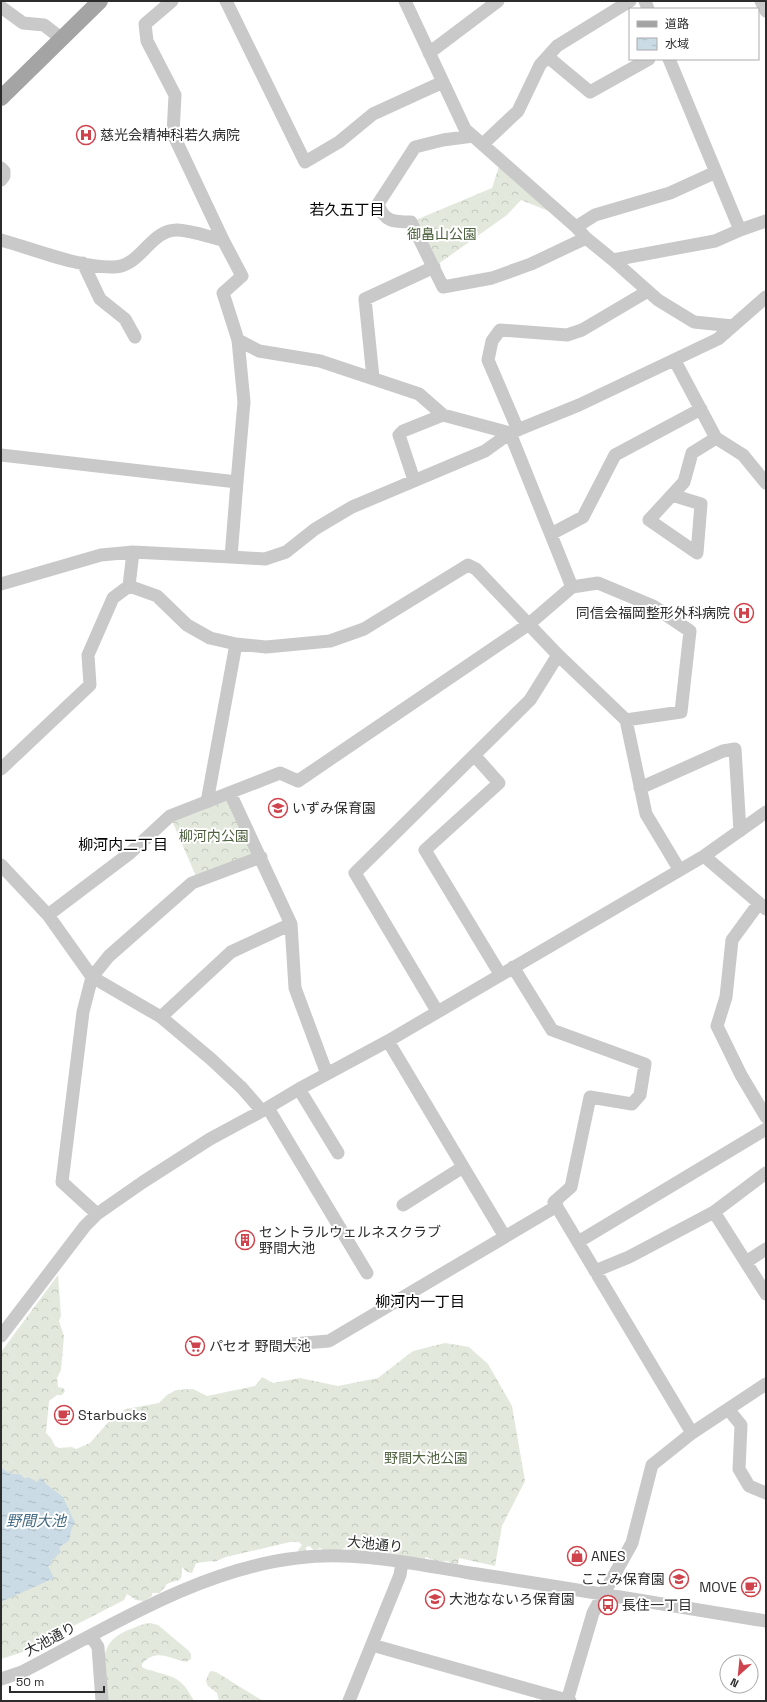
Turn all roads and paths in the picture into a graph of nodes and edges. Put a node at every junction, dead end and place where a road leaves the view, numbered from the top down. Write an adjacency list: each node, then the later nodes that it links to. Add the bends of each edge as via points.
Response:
1 (100, 1): 10 (main road)
2 (172, 1): 26 (street, via 145,24 146,41 175,95 173,134)
3 (226, 1): 15 (street, via 305,162 338,142 373,114)
4 (405, 1): 11 (street)
5 (498, 1): 11 (street)
6 (630, 1): 12 (street, via 558,46)
7 (761, 1): 9 (street)
8 (1, 7): 10 (street, via 23,23 44,25)
9 (766, 11)
10 (62, 38): 16 (main road)
11 (429, 53): 15 (street)
12 (548, 57): 13 (street, via 590,92); 17 (street, via 540,65 518,111)
13 (647, 60)
14 (669, 60): 19 (street)
15 (443, 82): 17 (street, via 465,129)
16 (1, 98)
17 (478, 140): 22 (street); 29 (street, via 443,140 415,147 378,204 381,214 394,222 411,222)
18 (1, 168): 20 (street, via 4,176)
19 (716, 172): 22 (street, via 670,193 594,215); 23 (street)
20 (1, 180)
21 (766, 221): 23 (street)
22 (576, 228): 24 (street)
23 (740, 230): 27 (street, via 715,241)
24 (586, 238): 27 (street); 29 (street, via 492,278 444,287)
25 (1, 240): 28 (street)
26 (223, 240): 28 (street, via 178,230 159,234 135,259 115,267); 34 (street, via 242,276 223,293)
27 (613, 260): 30 (street)
28 (83, 263): 33 (street, via 100,299 125,319)
29 (434, 267): 36 (street, via 365,299)
30 (648, 291): 32 (street, via 694,322); 39 (street, via 582,330 567,335 500,330 492,341 488,360)
31 (766, 297): 32 (street)
32 (733, 326): 35 (street, via 718,339)
33 (135, 337)
34 (238, 340): 36 (street, via 259,351 320,361); 43 (street, via 244,402)
35 (675, 361): 37 (street); 39 (street, via 579,405)
36 (372, 378): 38 (street, via 419,394)
37 (701, 409): 40 (street); 46 (street, via 615,455 582,516)
38 (442, 415): 39 (street); 42 (street, via 399,435)
39 (514, 431): 42 (street, via 485,451); 46 (street)
40 (716, 438): 44 (street, via 743,455); 45 (street, via 692,453 684,482)
41 (1, 455): 43 (street)
42 (414, 480): 48 (street, via 352,507 315,529 286,552 265,559)
43 (237, 482): 48 (street)
44 (766, 483)
45 (672, 495): 45 (street, via 649,520 697,553 701,504)
46 (551, 534): 51 (street)
47 (133, 552): 48 (street); 49 (street, via 101,554); 50 (street)
48 (231, 557)
49 (1, 584)
50 (129, 586): 53 (street, via 157,596 187,625 210,638); 57 (street, via 113,598 88,655 90,684)
51 (572, 586): 52 (street); 55 (street, via 598,583 653,606 690,631 681,712)
52 (529, 624): 53 (street, via 476,569 468,565 364,629 330,641 266,647); 54 (street); 59 (street, via 298,781 280,773)
53 (236, 644): 60 (street)
54 (558, 655): 55 (street); 56 (street, via 530,700)
55 (626, 720): 58 (street)
56 (474, 755): 71 (street, via 499,783 425,850); 73 (street, via 355,872)
57 (1, 769)
58 (640, 788): 62 (street, via 723,751 735,749); 66 (street, via 646,814)
59 (230, 793): 60 (street); 64 (street)
60 (207, 802): 68 (street, via 170,816 130,853)
61 (766, 812): 62 (street)
62 (740, 831): 63 (street)
63 (704, 856): 66 (street); 67 (street)
64 (261, 857): 69 (street); 72 (street, via 192,883 109,956)
65 (1, 865): 68 (street)
66 (679, 869): 70 (street)
67 (762, 906): 79 (street, via 732,940 726,997 717,1026)
68 (48, 915): 72 (street)
69 (291, 924): 74 (street, via 232,952); 76 (street, via 295,988)
70 (513, 967): 71 (street); 85 (street, via 552,1030 645,1064 640,1095 632,1104 590,1097 571,1187 554,1202)
71 (500, 974): 73 (street)
72 (92, 977): 74 (street); 87 (street, via 83,1012 62,1182)
73 (437, 1011): 75 (street)
74 (161, 1017): 78 (street, via 211,1058)
75 (388, 1041): 76 (street); 82 (street)
76 (327, 1074): 77 (street)
77 (299, 1088): 78 (street); 81 (street)
78 (265, 1110): 87 (street, via 203,1144); 93 (street)
79 (766, 1117)
80 (766, 1128): 89 (street)
81 (338, 1153)
82 (463, 1167): 84 (street); 88 (street)
83 (766, 1173): 86 (street)
84 (403, 1205)
85 (557, 1206): 88 (street); 89 (street)
86 (714, 1212): 91 (street); 92 (street, via 629,1257)
87 (97, 1214): 95 (street, via 85,1226)
88 (505, 1237): 96 (street, via 329,1340)
89 (578, 1242): 92 (street)
90 (766, 1249): 91 (street)
91 (746, 1262): 94 (street)
92 (595, 1271): 99 (street)
93 (367, 1273)
94 (766, 1294)
95 (1, 1336)
96 (292, 1344)
97 (766, 1384): 98 (street)
98 (728, 1409): 99 (street); 100 (street, via 741,1425 739,1468 749,1486)
99 (692, 1433): 102 (street, via 652,1465 632,1543)
100 (766, 1493)
101 (402, 1562): 102 (street, 大池通り); 104 (street, 大池通り, via 329,1556 297,1558 240,1570 182,1591); 105 (street, via 400,1575)
102 (602, 1595): 103 (street, 大池通り); 109 (street, via 593,1613)
103 (766, 1621)
104 (91, 1636): 106 (street, 大池通り, via 22,1672); 107 (street, via 98,1647)
105 (372, 1645): 108 (street); 109 (street)
106 (1, 1679)
107 (102, 1701)
108 (349, 1701)
109 (568, 1701)

